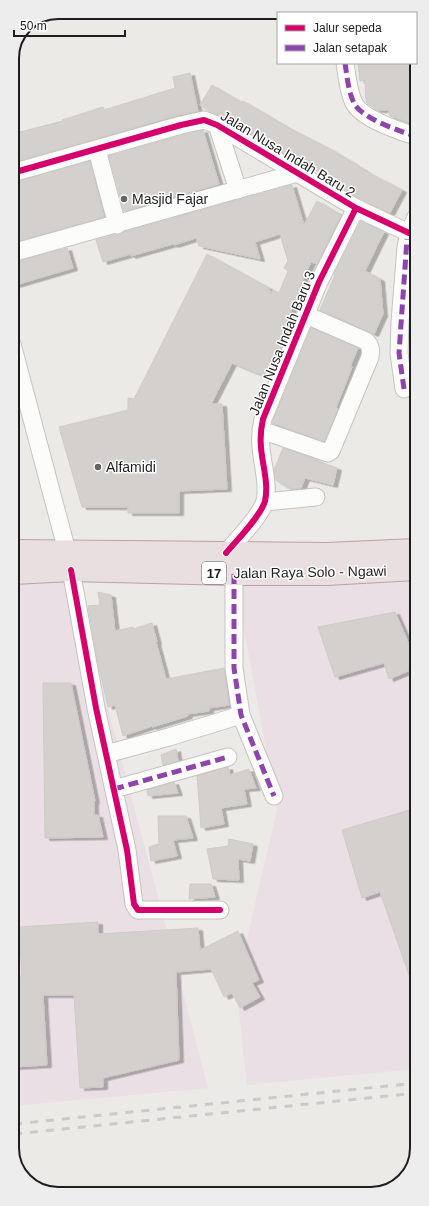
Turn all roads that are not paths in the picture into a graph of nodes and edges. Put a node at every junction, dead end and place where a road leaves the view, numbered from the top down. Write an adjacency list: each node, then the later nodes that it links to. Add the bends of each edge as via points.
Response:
1 (345, 64): 3 (street, via 352,99 358,109 372,119)
2 (217, 125): 4 (street, Jalan Nusa Indah Baru 2, via 204,120 194,122); 6 (street, Jalan Nusa Indah Baru 2); 7 (street)
3 (410, 134)
4 (97, 150): 5 (street, Jalan Nusa Indah Baru 2); 10 (street)
5 (19, 171)
6 (297, 173): 7 (street); 8 (street, Jalan Nusa Indah Baru 2)
7 (238, 190): 10 (street)
8 (356, 208): 11 (street, Jalan Nusa Indah Baru 2); 13 (street, Jalan Nusa Indah Baru 3)
9 (410, 223): 11 (street)
10 (117, 225): 12 (street)
11 (403, 231): 15 (street, via 406,247 399,353)
12 (19, 251)
13 (306, 315): 16 (street, Jalan Nusa Indah Baru 3, via 266,410); 16 (street, via 366,341 370,345 370,357 331,452)
14 (19, 371): 22 (street)
15 (404, 389)
16 (261, 430): 18 (street, Jalan Nusa Indah Baru 3, via 266,480)
17 (316, 497): 18 (street)
18 (265, 502): 21 (street)
19 (410, 550): 21 (highway, Jalan Raya Solo - Ngawi / 17, via 327,554)
20 (19, 552): 22 (highway, Jalan Raya Solo - Ngawi / 17)
21 (226, 553): 22 (highway, Jalan Raya Solo - Ngawi / 17)
22 (69, 561): 24 (highway, Jalan Raya Solo - Ngawi / 17); 25 (highway, Jalan Raya Solo - Ngawi / 17); 27 (street)
23 (410, 569): 25 (highway, Jalan Raya Solo - Ngawi / 17, via 326,574)
24 (19, 572)
25 (234, 574): 26 (street, via 234,668)
26 (241, 715): 27 (street); 30 (street)
27 (106, 754): 29 (street)
28 (228, 757): 29 (street)
29 (114, 789): 31 (street, via 136,908)
30 (274, 796)
31 (220, 910)

